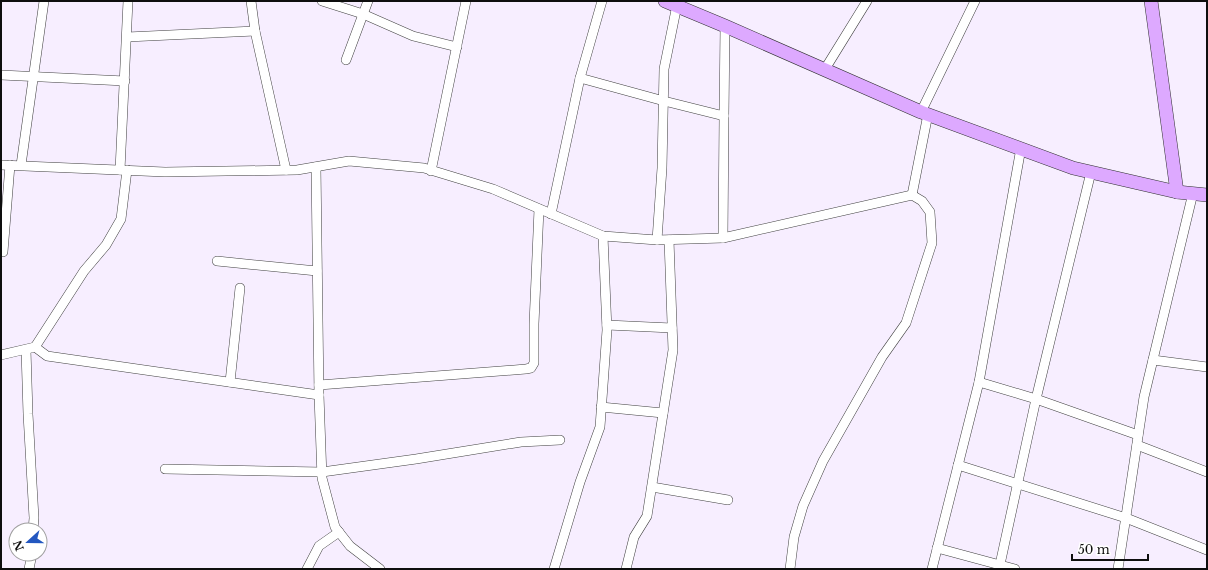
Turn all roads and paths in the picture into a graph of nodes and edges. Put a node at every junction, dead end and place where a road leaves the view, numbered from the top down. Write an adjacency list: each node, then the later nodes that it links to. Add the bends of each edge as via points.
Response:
1 (44, 1): 20 (street)
2 (128, 1): 15 (street)
3 (251, 1): 14 (street)
4 (322, 1): 12 (street)
5 (368, 1): 12 (street)
6 (466, 1): 16 (street)
7 (602, 1): 21 (street)
8 (867, 1): 18 (street)
9 (975, 1): 24 (street)
10 (1151, 1): 34 (street)
11 (671, 3): 13 (street); 23 (street, via 664,69)
12 (363, 14): 16 (street, via 413,36); 17 (street)
13 (725, 26): 18 (street); 25 (street)
14 (255, 31): 15 (street); 31 (street)
15 (127, 37): 22 (street)
16 (457, 47): 32 (street)
17 (346, 60)
18 (825, 69): 24 (street)
19 (1, 76): 20 (street)
20 (33, 76): 22 (street); 28 (street)
21 (580, 78): 23 (street); 39 (street)
22 (124, 81): 30 (street)
23 (664, 101): 25 (street); 42 (street)
24 (924, 113): 26 (street); 36 (street)
25 (724, 116): 41 (street)
26 (1021, 148): 33 (street, via 1073,168); 55 (street)
27 (5, 165): 28 (street); 44 (street)
28 (21, 165): 30 (street)
29 (316, 167): 31 (street); 32 (street, via 349,161 424,168); 46 (street)
30 (124, 170): 31 (street); 50 (street, via 121,219 106,245 84,271)
31 (286, 170)
32 (431, 171): 38 (street, via 492,189)
33 (1091, 172): 34 (street); 57 (street)
34 (1177, 192): 35 (street)
35 (1193, 193): 37 (street); 52 (street)
36 (912, 195): 41 (street); 80 (street, via 922,201 930,212 932,242 906,323 882,357 823,461 803,506 794,537)
37 (1207, 195)
38 (539, 209): 39 (street); 56 (street, via 534,363 531,368)
39 (551, 214): 40 (street)
40 (603, 236): 42 (street); 48 (street)
41 (723, 238): 43 (street)
42 (657, 240): 43 (street)
43 (669, 240): 49 (street)
44 (3, 252)
45 (217, 261): 46 (street)
46 (317, 271): 56 (street)
47 (240, 288): 54 (street)
48 (607, 325): 49 (street); 58 (street)
49 (672, 328): 59 (street, via 673,350)
50 (30, 349): 51 (street); 54 (street, via 47,356); 71 (street, via 28,414)
51 (1, 355)
52 (1153, 360): 53 (street); 60 (street)
53 (1207, 367)
54 (230, 382): 56 (street)
55 (979, 382): 57 (street); 63 (street)
56 (319, 390): 65 (street)
57 (1036, 399): 60 (street); 67 (street)
58 (601, 407): 59 (street); 78 (street, via 600,427 580,482)
59 (663, 413): 68 (street)
60 (1138, 435): 62 (street)
61 (560, 440): 65 (street, via 521,442)
62 (1137, 445): 66 (street); 70 (street)
63 (958, 465): 67 (street); 73 (street)
64 (165, 469): 65 (street)
65 (322, 472): 72 (street, via 335,526)
66 (1207, 472)
67 (1018, 484): 70 (street); 75 (street)
68 (652, 487): 69 (street); 79 (street, via 647,516 634,537)
69 (728, 500)
70 (1126, 518): 74 (street); 83 (street)
71 (34, 522)
72 (340, 532): 76 (street, via 320,546); 77 (street, via 350,546)
73 (937, 548): 75 (street); 81 (street)
74 (1207, 550)
75 (1000, 567): 82 (street)
76 (307, 569)
77 (380, 569)
78 (554, 569)
79 (626, 569)
80 (790, 569)
81 (932, 569)
82 (1015, 569)
83 (1118, 569)

